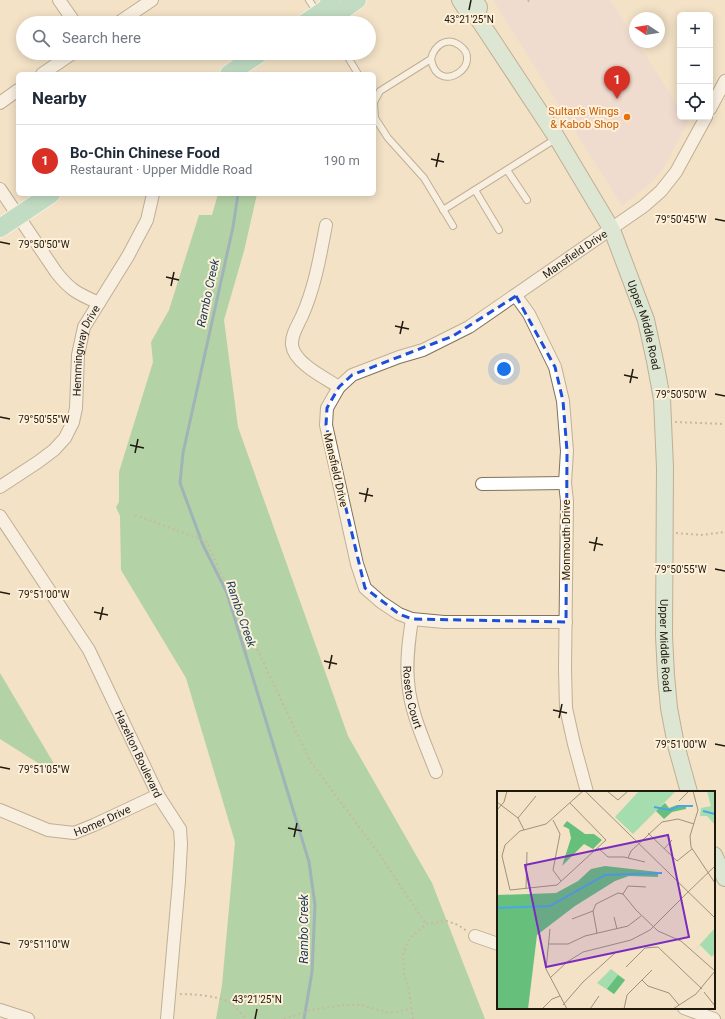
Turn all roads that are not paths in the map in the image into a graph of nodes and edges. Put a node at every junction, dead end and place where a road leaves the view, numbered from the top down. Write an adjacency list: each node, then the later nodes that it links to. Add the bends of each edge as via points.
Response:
1 (58, 0): 7 (street)
2 (152, 0): 8 (street)
3 (357, 0): 6 (main road, via 341,11)
4 (460, 0): 9 (street, Upper Middle Road, via 469,14)
5 (474, 0): 9 (street, Upper Middle Road, via 479,7)
6 (318, 9)
7 (70, 16)
8 (128, 16)
9 (477, 17): 24 (street, Upper Middle Road)
10 (431, 59): 10 (lane, via 435,70 440,74 452,76 465,67 466,54 461,46 450,41 440,44 432,53); 19 (lane, via 380,91)
11 (63, 60): 14 (street)
12 (250, 60): 15 (main road)
13 (350, 60): 16 (lane)
14 (45, 72)
15 (232, 72)
16 (357, 72)
17 (725, 81): 21 (street)
18 (16, 91): 20 (street)
19 (376, 99)
20 (0, 103)
21 (713, 103)
22 (376, 120): 31 (lane, via 388,138 424,178)
23 (704, 120): 37 (street, Mansfield Drive, via 683,161 661,191)
24 (557, 138): 25 (lane); 37 (street, Upper Middle Road)
25 (507, 170): 27 (lane); 30 (lane)
26 (0, 189): 32 (street)
27 (475, 190): 31 (lane); 36 (lane)
28 (48, 196): 32 (main road)
29 (153, 196): 39 (street, Hemmingway Drive, via 147,220)
30 (527, 200)
31 (443, 210): 34 (lane)
32 (18, 216): 35 (main road); 39 (street, via 64,282 73,290)
33 (326, 225): 40 (street, via 312,291 294,332 292,345 296,355 311,370)
34 (453, 226)
35 (0, 228)
36 (499, 230)
37 (612, 230): 38 (street, Mansfield Drive, via 557,265); 49 (street, Upper Middle Road, via 646,320 661,391 664,422 666,675 676,745)
38 (516, 296): 40 (street, Mansfield Drive, via 453,336 423,350 352,375); 41 (street, Monmouth Drive, via 529,314 555,367 563,401 567,451)
39 (99, 302): 43 (street, Hemmingway Drive, via 84,326 78,355 76,408 73,422 65,438 54,450)
40 (339, 387): 45 (street, Mansfield Drive, via 328,408 326,425 357,564 365,588 399,614)
41 (565, 483): 42 (street); 46 (street, Monmouth Drive)
42 (482, 484)
43 (0, 487)
44 (0, 516): 50 (street, Hazelton Boulevard, via 89,650)
45 (412, 619): 46 (street, Mansfield Drive, via 444,622); 47 (street, Roseto Court, via 408,647 408,682 413,708)
46 (566, 622): 48 (street, Monmouth Drive, via 566,708)
47 (436, 772)
48 (587, 791)
49 (689, 791)
50 (158, 795): 51 (street, Homer Drive, via 74,832 48,830); 59 (street, Hazelton Boulevard, via 180,829 181,844)
51 (0, 810)
52 (715, 857): 53 (street)
53 (725, 878)
54 (475, 936): 55 (street)
55 (497, 944)
56 (687, 1009): 60 (street)
57 (0, 1010): 58 (street)
58 (28, 1019)
59 (167, 1019)
60 (714, 1019)

